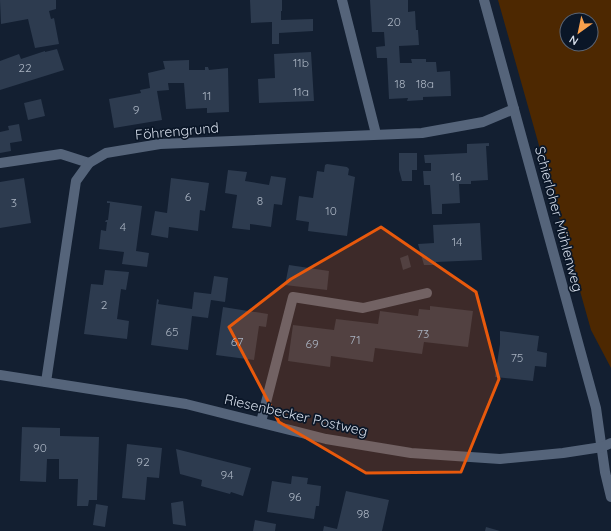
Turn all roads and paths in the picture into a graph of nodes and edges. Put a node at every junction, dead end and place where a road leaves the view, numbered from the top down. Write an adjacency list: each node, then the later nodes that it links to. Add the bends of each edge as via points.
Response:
1 (342, 0): 4 (street)
2 (484, 0): 3 (street, Schierloher Mühlenweg)
3 (514, 109): 4 (street, Föhrengrund, via 483,122 422,133); 11 (street, Schierloher Mühlenweg)
4 (376, 134): 6 (street, Föhrengrund, via 160,144 106,153)
5 (0, 163): 6 (street, via 61,154)
6 (88, 163): 9 (street, Föhrengrund, via 76,181)
7 (427, 293): 10 (street, via 363,308 293,297)
8 (0, 375): 9 (street, Riesenbecker Postweg)
9 (46, 382): 10 (street, Riesenbecker Postweg, via 186,404)
10 (261, 422): 11 (street, Riesenbecker Postweg, via 326,438 411,452 500,459 563,453)
11 (606, 445): 12 (street, Schierloher Mühlenweg, via 605,472)
12 (611, 497)

